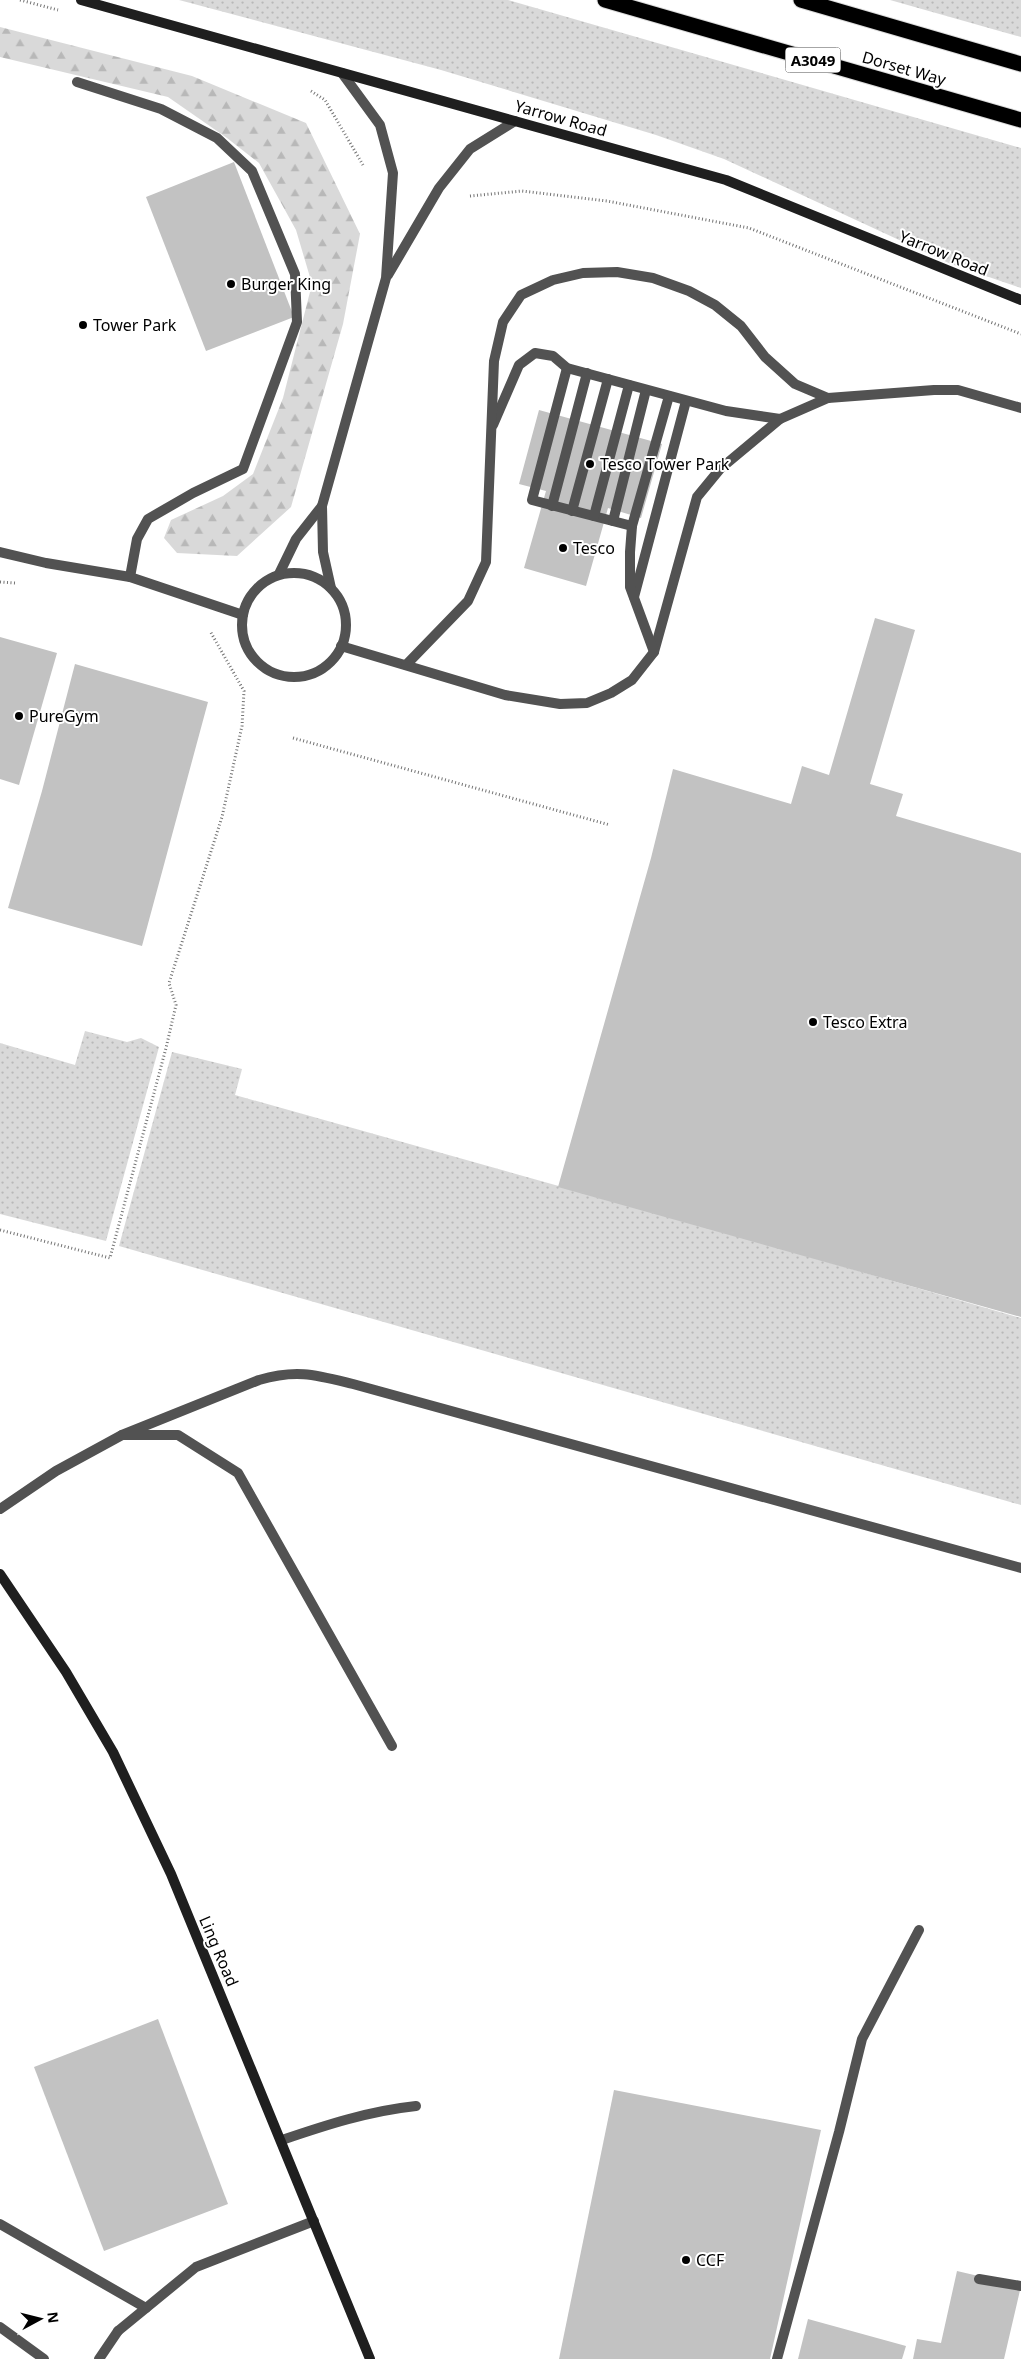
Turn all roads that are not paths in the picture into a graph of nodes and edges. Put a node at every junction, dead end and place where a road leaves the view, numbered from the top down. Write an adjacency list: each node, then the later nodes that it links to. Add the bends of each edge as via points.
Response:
1 (81, 0): 5 (street, Yarrow Road)
2 (605, 0): 7 (highway, Dorset Way / A3049)
3 (801, 0): 4 (highway)
4 (1021, 64)
5 (342, 73): 8 (street, Yarrow Road); 9 (street, via 380,125 394,173)
6 (77, 82): 30 (street, via 161,109 217,138 252,171 295,274 297,322 243,469 148,519 137,539)
7 (1021, 120)
8 (515, 121): 9 (street, via 470,149 439,188); 10 (street, Yarrow Road, via 726,180)
9 (386, 278): 22 (street)
10 (1021, 300)
11 (566, 368): 12 (street); 21 (street, via 553,356 535,353 518,365); 23 (street, via 532,500)
12 (587, 373): 13 (street); 23 (street)
13 (608, 379): 14 (street); 24 (street)
14 (629, 385): 15 (street); 25 (street)
15 (646, 390): 16 (street); 26 (street)
16 (669, 396): 18 (street); 27 (street)
17 (828, 398): 19 (street, via 958,390); 20 (street); 21 (street, via 795,384 765,357 740,326 715,305 689,291 653,278 617,272 583,273 553,280 521,295 503,322 494,361)
18 (686, 401): 20 (street); 32 (street)
19 (1021, 408)
20 (780, 419): 35 (street, via 720,469 697,497)
21 (490, 431): 36 (street, via 486,562 468,601)
22 (322, 506): 29 (street, via 296,539); 31 (street, via 323,552)
23 (552, 506): 24 (street)
24 (572, 511): 25 (street)
25 (594, 516): 26 (street)
26 (613, 522): 27 (street)
27 (632, 526): 32 (street, via 630,587)
28 (0, 552): 30 (street)
29 (279, 574): 31 (street, via 298,572); 33 (street, via 263,583 250,597)
30 (130, 577): 33 (street)
31 (331, 588): 34 (street, via 345,616 346,631)
32 (634, 597): 35 (street)
33 (243, 615): 34 (street, via 243,634 249,652 262,666 279,675 298,677 316,672 331,661)
34 (341, 646): 36 (street)
35 (654, 652): 36 (street, via 632,680 587,703 560,704 505,695)
36 (406, 665)
37 (122, 1434): 38 (street, via 56,1471); 39 (street, via 259,1380 280,1374 306,1373); 41 (street, via 178,1435 238,1473)
38 (0, 1509)
39 (1021, 1568)
40 (0, 1574): 44 (street, Ling Road, via 66,1672 113,1752 171,1874)
41 (392, 1746)
42 (919, 1930): 54 (street, via 862,2039)
43 (416, 2106): 44 (street, via 382,2110)
44 (282, 2140): 45 (street, Ling Road)
45 (314, 2221): 49 (street, via 196,2267); 53 (street, Ling Road)
46 (0, 2224): 49 (street)
47 (979, 2279): 48 (street)
48 (1021, 2286)
49 (146, 2308): 52 (street, via 118,2331)
50 (0, 2327): 51 (street)
51 (40, 2358)
52 (98, 2359)
53 (370, 2359)
54 (777, 2359)

